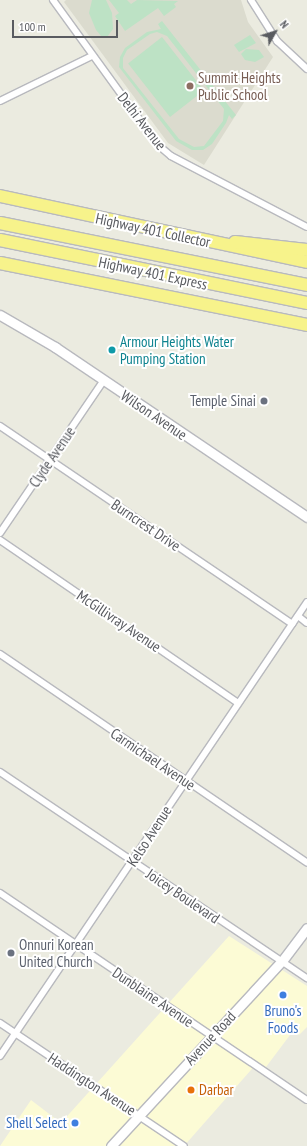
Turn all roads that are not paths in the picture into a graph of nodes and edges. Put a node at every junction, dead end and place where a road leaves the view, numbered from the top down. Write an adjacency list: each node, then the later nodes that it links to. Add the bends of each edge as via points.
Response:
1 (53, 0): 3 (street, Delhi Avenue)
2 (251, 0): 4 (street, via 277,41)
3 (92, 56): 5 (street); 8 (street, Delhi Avenue, via 158,145 171,156)
4 (307, 69)
5 (0, 101)
6 (0, 196): 10 (highway, Highway 401 Collector)
7 (0, 223): 14 (highway, Highway 401 Express)
8 (307, 227)
9 (0, 240): 15 (highway, Highway 401 Express)
10 (205, 241): 11 (highway, via 251,242); 12 (highway, Highway 401 Collector)
11 (307, 250)
12 (307, 262)
13 (0, 263): 17 (highway)
14 (307, 285)
15 (307, 303)
16 (0, 315): 18 (main road, Wilson Avenue, via 55,347)
17 (306, 326)
18 (104, 380): 20 (street, Clyde Avenue); 21 (main road, Wilson Avenue)
19 (0, 426): 20 (street, Burncrest Drive)
20 (50, 460): 22 (street, Clyde Avenue); 27 (street, Burncrest Drive)
21 (307, 517)
22 (0, 533)
23 (0, 540): 29 (street, McGillivray Avenue)
24 (307, 602): 25 (street, Kelso Avenue)
25 (298, 616): 26 (street); 27 (street, Kelso Avenue)
26 (307, 623)
27 (292, 624): 29 (street, Kelso Avenue)
28 (0, 654): 31 (street, Carmichael Avenue)
29 (238, 703): 31 (street, Kelso Avenue)
30 (0, 772): 32 (street, Joicey Boulevard)
31 (186, 781): 32 (street, Kelso Avenue); 33 (street, Carmichael Avenue)
32 (133, 863): 36 (street, Kelso Avenue); 37 (street, Joicey Boulevard)
33 (307, 863)
34 (0, 893): 36 (street, Dunblaine Avenue)
35 (307, 928): 37 (main road, Avenue Road)
36 (76, 944): 40 (street, Kelso Avenue); 41 (street, Dunblaine Avenue)
37 (282, 961): 38 (street, Joicey Boulevard); 41 (main road, Avenue Road)
38 (307, 978)
39 (0, 1023): 40 (street, Haddington Avenue)
40 (15, 1034): 42 (street, Kelso Avenue); 44 (street, Haddington Avenue)
41 (211, 1037): 43 (street, Dunblaine Avenue); 44 (main road, Avenue Road)
42 (0, 1056)
43 (307, 1100)
44 (139, 1116): 45 (main road, Avenue Road); 46 (street, Haddington Avenue)
45 (111, 1146)
46 (184, 1146)

